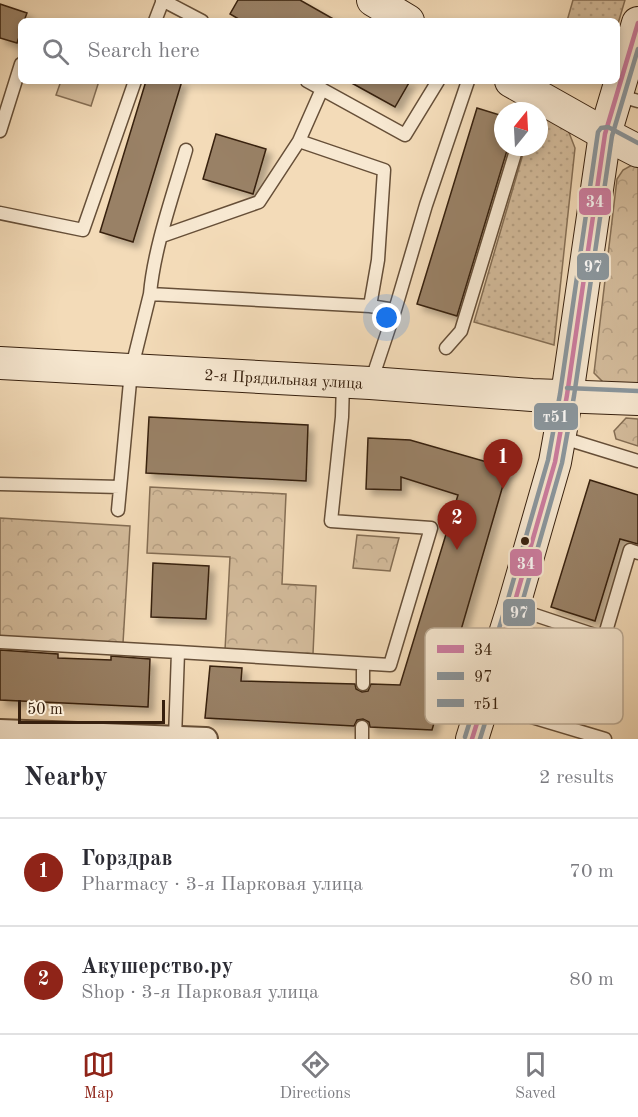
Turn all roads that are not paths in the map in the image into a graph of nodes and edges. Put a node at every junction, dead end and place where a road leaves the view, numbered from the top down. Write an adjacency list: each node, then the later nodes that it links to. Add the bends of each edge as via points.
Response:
1 (162, 0): 3 (lane); 4 (lane)
2 (373, 0): 5 (street)
3 (156, 18)
4 (196, 18)
5 (403, 18)
6 (638, 23): 14 (street)
7 (18, 74): 15 (lane)
8 (134, 84): 21 (lane, via 83,230)
9 (312, 84): 13 (lane)
10 (436, 84): 13 (lane, via 405,135)
11 (467, 84): 25 (lane)
12 (516, 84): 16 (street)
13 (322, 90): 17 (lane)
14 (628, 98): 16 (street)
15 (0, 132)
16 (605, 134): 19 (street); 30 (street)
17 (299, 141): 22 (lane, via 259,202); 24 (lane, via 384,170 378,260)
18 (186, 150): 22 (lane)
19 (638, 151)
20 (514, 156): 26 (lane, via 461,331)
21 (0, 213)
22 (162, 236): 23 (lane)
23 (150, 294): 24 (lane); 28 (lane)
24 (370, 306): 25 (lane)
25 (395, 310): 29 (lane)
26 (446, 348)
27 (0, 363): 28 (street, 2-я Прядильная улица)
28 (131, 370): 29 (street, 2-я Прядильная улица); 35 (lane)
29 (357, 382): 30 (street, 2-я Прядильная улица); 44 (lane, via 342,417 331,521 431,528 390,665)
30 (567, 395): 31 (street, 2-я Прядильная улица); 32 (street)
31 (638, 399)
32 (559, 436): 33 (lane); 38 (street)
33 (638, 461)
34 (0, 484): 35 (lane)
35 (120, 487): 36 (lane)
36 (118, 510)
37 (638, 553): 41 (lane, via 630,550)
38 (513, 608): 39 (street); 40 (lane)
39 (507, 628)
40 (574, 628)
41 (607, 628)
42 (0, 642): 43 (lane)
43 (178, 652): 44 (lane); 50 (lane)
44 (363, 664): 45 (lane)
45 (363, 684)
46 (477, 724): 52 (street)
47 (554, 724): 53 (lane)
48 (0, 731): 49 (street)
49 (104, 737): 50 (street)
50 (175, 738): 51 (street)
51 (206, 739)
52 (472, 739)
53 (604, 739)

